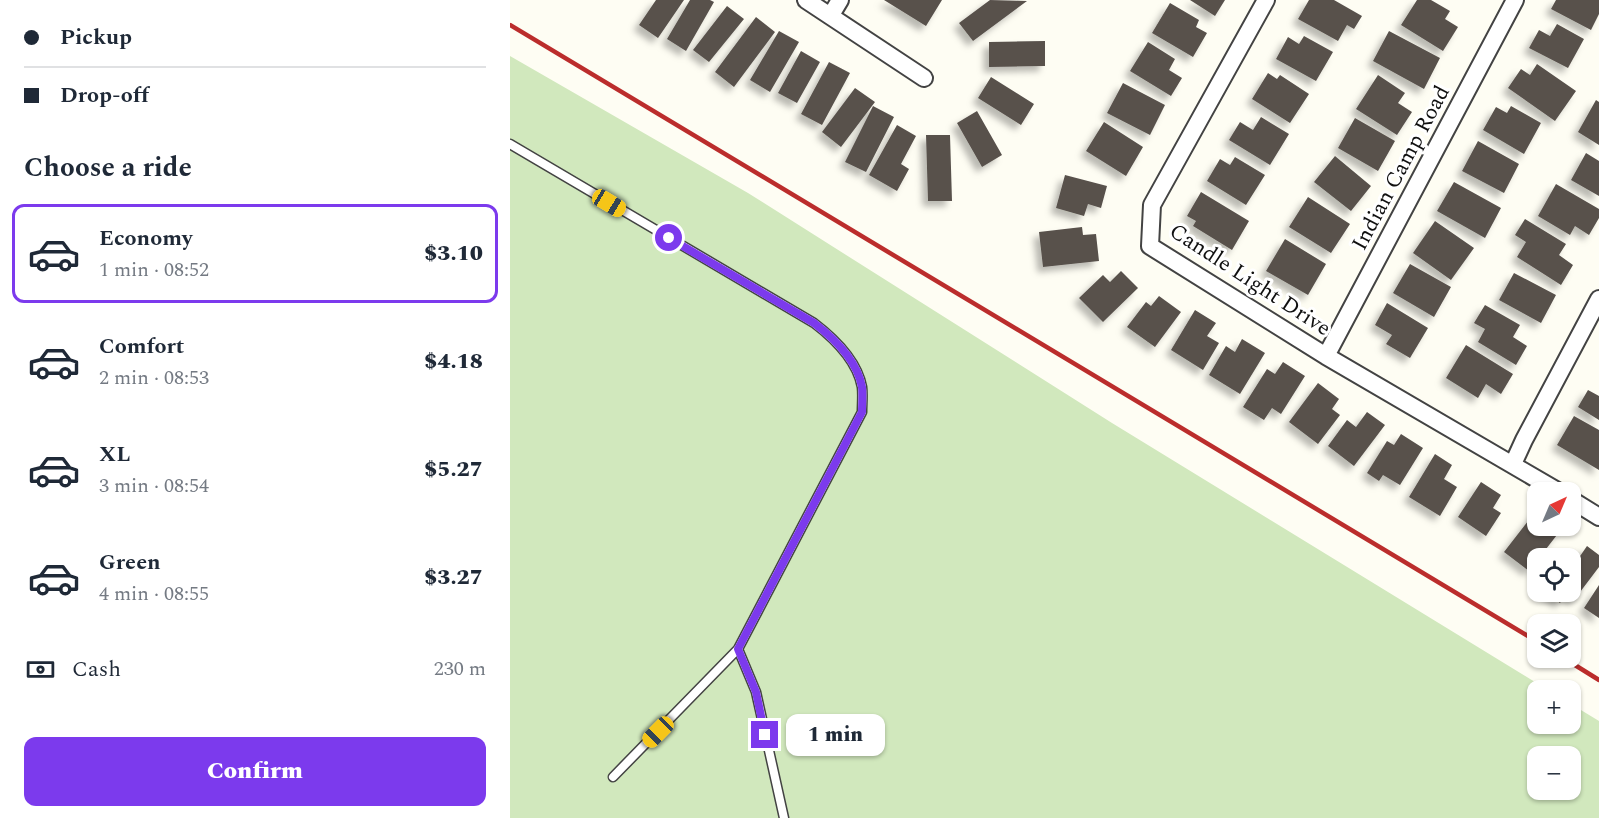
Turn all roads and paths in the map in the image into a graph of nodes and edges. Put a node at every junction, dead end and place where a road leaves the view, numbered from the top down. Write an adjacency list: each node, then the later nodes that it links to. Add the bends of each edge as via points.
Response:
1 (806, 0): 5 (street)
2 (840, 0): 5 (street)
3 (1266, 0): 9 (street, Candle Light Drive, via 1152,205 1150,246)
4 (1515, 0): 9 (street, Indian Camp Road)
5 (831, 15): 6 (street)
6 (924, 78)
7 (510, 144): 14 (lane, via 814,323 842,347 853,364 862,387 862,412)
8 (1599, 299): 10 (street)
9 (1326, 356): 10 (street, Candle Light Drive)
10 (1513, 464): 11 (street, Candle Light Drive)
11 (1543, 482)
12 (1581, 506): 13 (street)
13 (1599, 517)
14 (738, 649): 15 (lane); 16 (lane, via 756,692)
15 (614, 777)
16 (784, 818)

